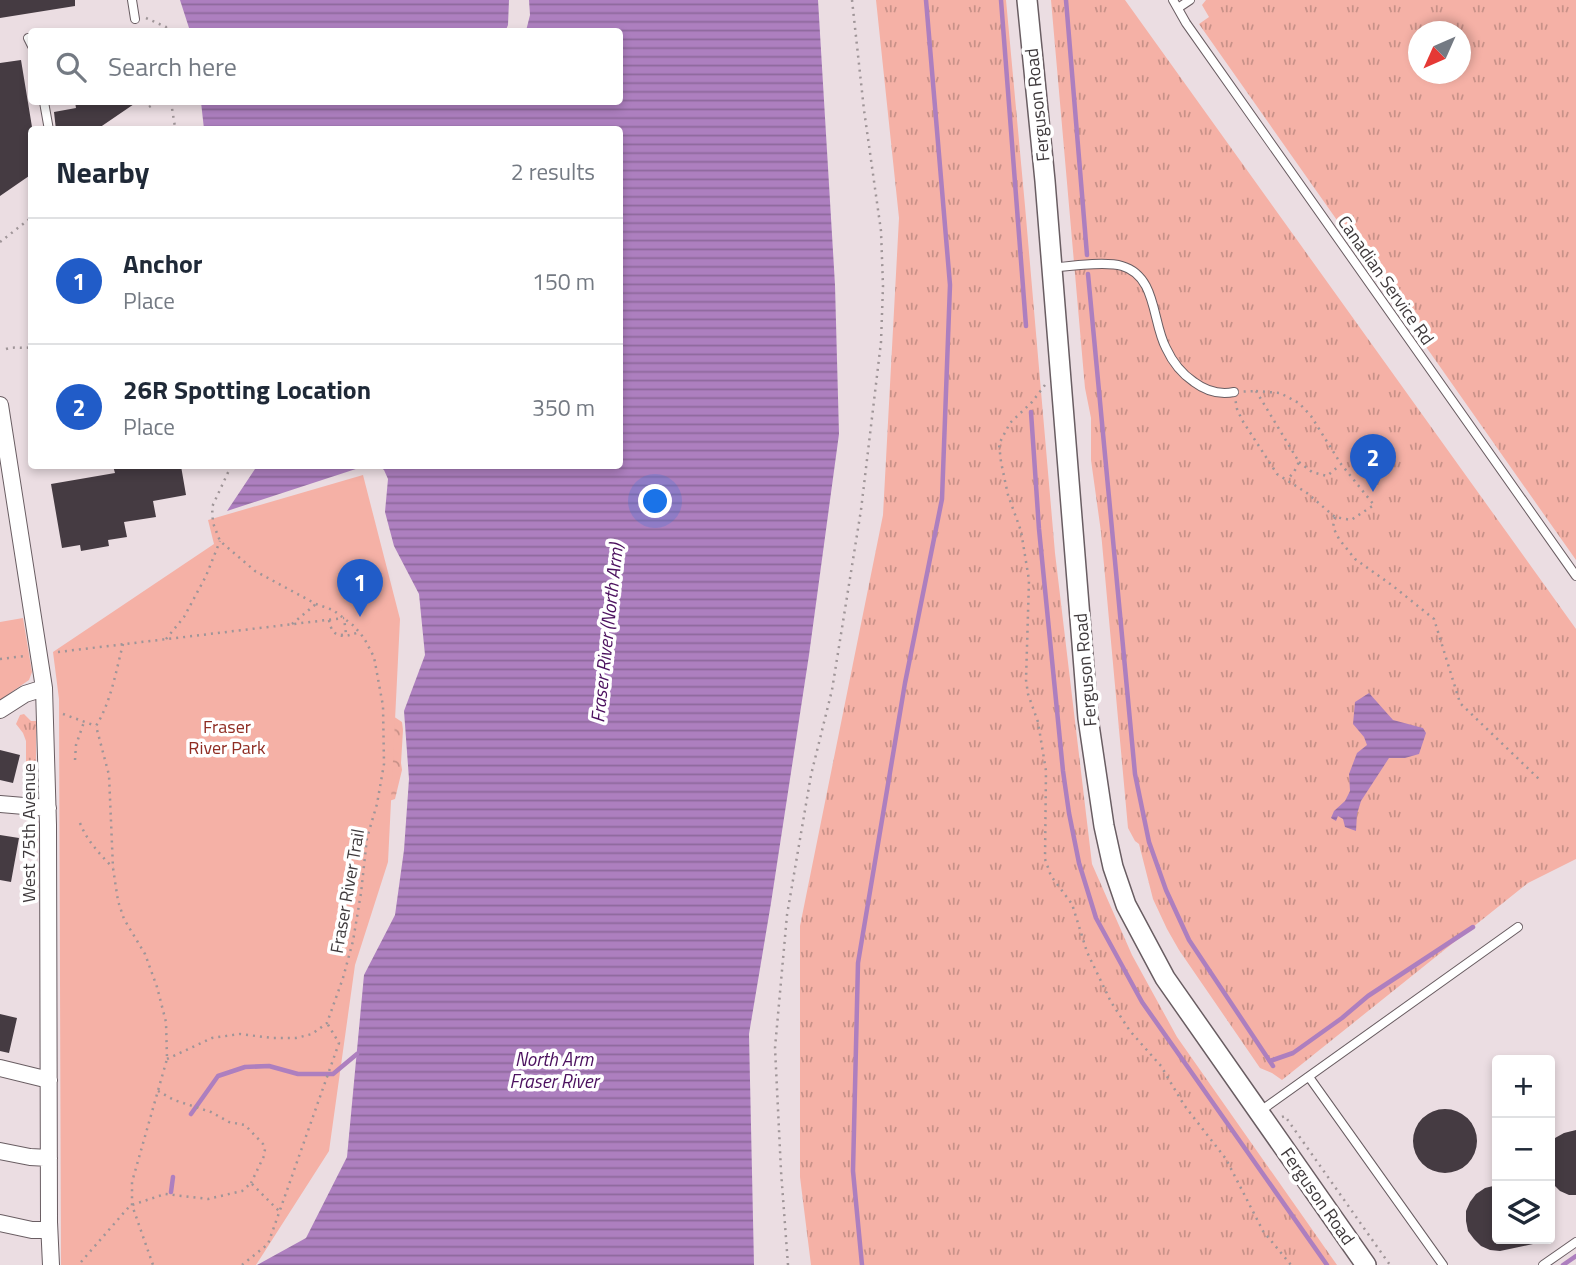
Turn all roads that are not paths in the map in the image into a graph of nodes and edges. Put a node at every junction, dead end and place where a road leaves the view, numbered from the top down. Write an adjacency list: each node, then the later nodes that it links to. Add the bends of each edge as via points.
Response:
1 (132, 0): 6 (lane)
2 (1027, 0): 9 (street, Ferguson Road)
3 (1173, 0): 5 (lane, Canadian Service Rd)
4 (1190, 0): 5 (lane)
5 (1178, 8): 12 (lane, Canadian Service Rd)
6 (135, 19)
7 (45, 105): 8 (lane)
8 (48, 126)
9 (1051, 268): 10 (lane, via 1110,264 1131,270 1147,289 1166,349 1179,368 1201,387); 21 (street, Ferguson Road, via 1088,718 1113,867 1126,905 1165,978)
10 (1234, 392)
11 (0, 405): 13 (street, West 75th Avenue)
12 (1576, 576)
13 (44, 688): 14 (street); 16 (street, West 75th Avenue)
14 (0, 710)
15 (0, 804): 16 (street)
16 (48, 808): 20 (street, West 75th Avenue)
17 (1517, 927): 19 (lane)
18 (0, 1068): 20 (street)
19 (1309, 1077): 21 (lane); 29 (lane)
20 (49, 1080): 23 (street, West 75th Avenue)
21 (1259, 1112): 28 (street, Ferguson Road)
22 (0, 1151): 23 (street)
23 (49, 1158): 25 (street, West 75th Avenue)
24 (0, 1223): 25 (street)
25 (49, 1230): 27 (street, West 75th Avenue)
26 (1576, 1242): 30 (lane)
27 (51, 1265)
28 (1366, 1265)
29 (1443, 1265)
30 (1544, 1265)

